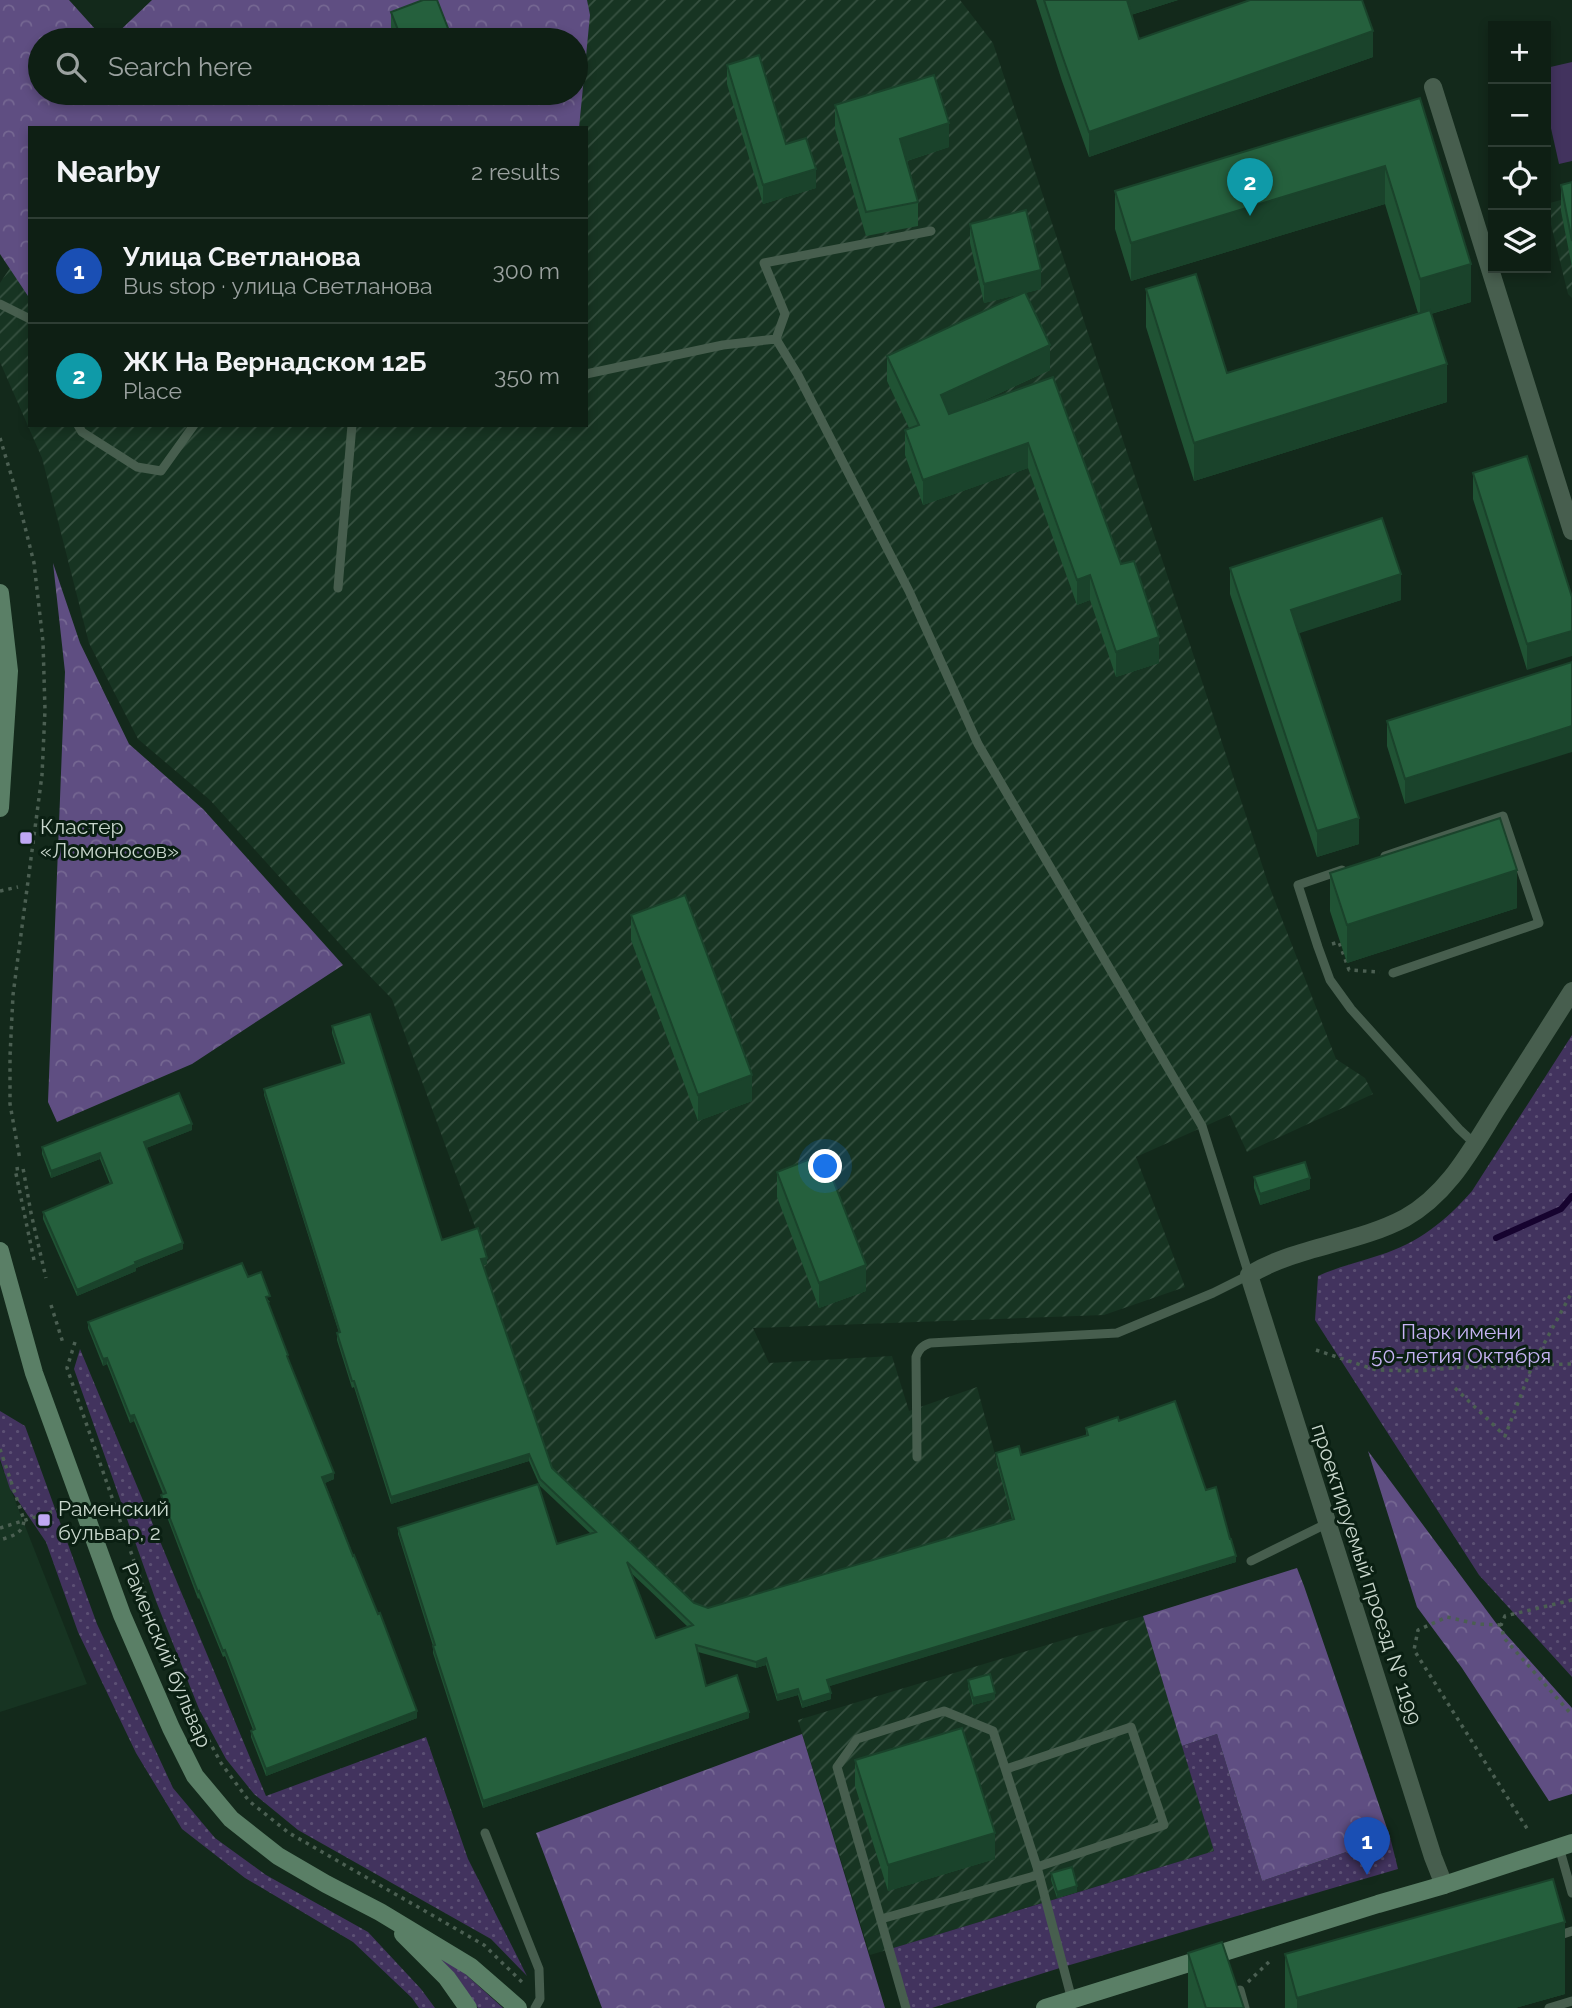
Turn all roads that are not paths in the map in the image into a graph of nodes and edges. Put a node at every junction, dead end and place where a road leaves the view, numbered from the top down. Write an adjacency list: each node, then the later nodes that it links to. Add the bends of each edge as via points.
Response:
1 (1433, 87): 10 (street)
2 (931, 231): 5 (lane, via 764,263 785,314)
3 (0, 304): 4 (lane)
4 (28, 318)
5 (776, 339): 6 (lane, via 723,345); 20 (lane, via 909,591 978,744 1202,1126)
6 (588, 374)
7 (79, 427): 8 (lane, via 137,467 161,471)
8 (193, 427)
9 (352, 427): 11 (lane)
10 (1572, 531)
11 (338, 588)
12 (0, 593): 13 (street, via 9,671)
13 (0, 808)
14 (1375, 859): 16 (lane, via 1503,816 1539,923)
15 (1349, 868): 18 (lane, via 1298,885 1330,980)
16 (1392, 973)
17 (1572, 991): 18 (street)
18 (1475, 1144): 20 (street, via 1433,1199 1405,1218 1279,1259)
19 (0, 1251): 30 (street, Раменский бульвар, via 34,1373 122,1615 195,1776 231,1819 278,1856)
20 (1249, 1275): 21 (lane, via 1117,1333 924,1345 916,1357); 22 (street, проектируемый проезд № 1199)
21 (918, 1457)
22 (1328, 1523): 23 (lane); 28 (street, проектируемый проезд № 1199)
23 (1251, 1561)
24 (1006, 1769): 27 (lane); 27 (lane, via 1131,1727 1164,1825); 31 (lane, via 993,1731 944,1711 857,1739 837,1767)
25 (485, 1833): 37 (lane, via 539,1969)
26 (1565, 1845): 28 (street); 29 (lane)
27 (1037, 1871): 31 (lane); 35 (lane)
28 (1444, 1885): 35 (street)
29 (1572, 1893)
30 (380, 1912): 38 (street, Раменский бульвар, via 447,1978); 39 (street, Раменский бульвар, via 471,1967)
31 (881, 1919): 40 (lane)
32 (1572, 1931): 33 (lane)
33 (1547, 1939)
34 (1216, 1997): 42 (lane, via 1240,1990)
35 (1072, 2000): 41 (street)
36 (1572, 2001): 43 (lane)
37 (538, 2004)
38 (468, 2008)
39 (518, 2008)
40 (906, 2008)
41 (1045, 2008)
42 (1245, 2008)
43 (1549, 2008)

